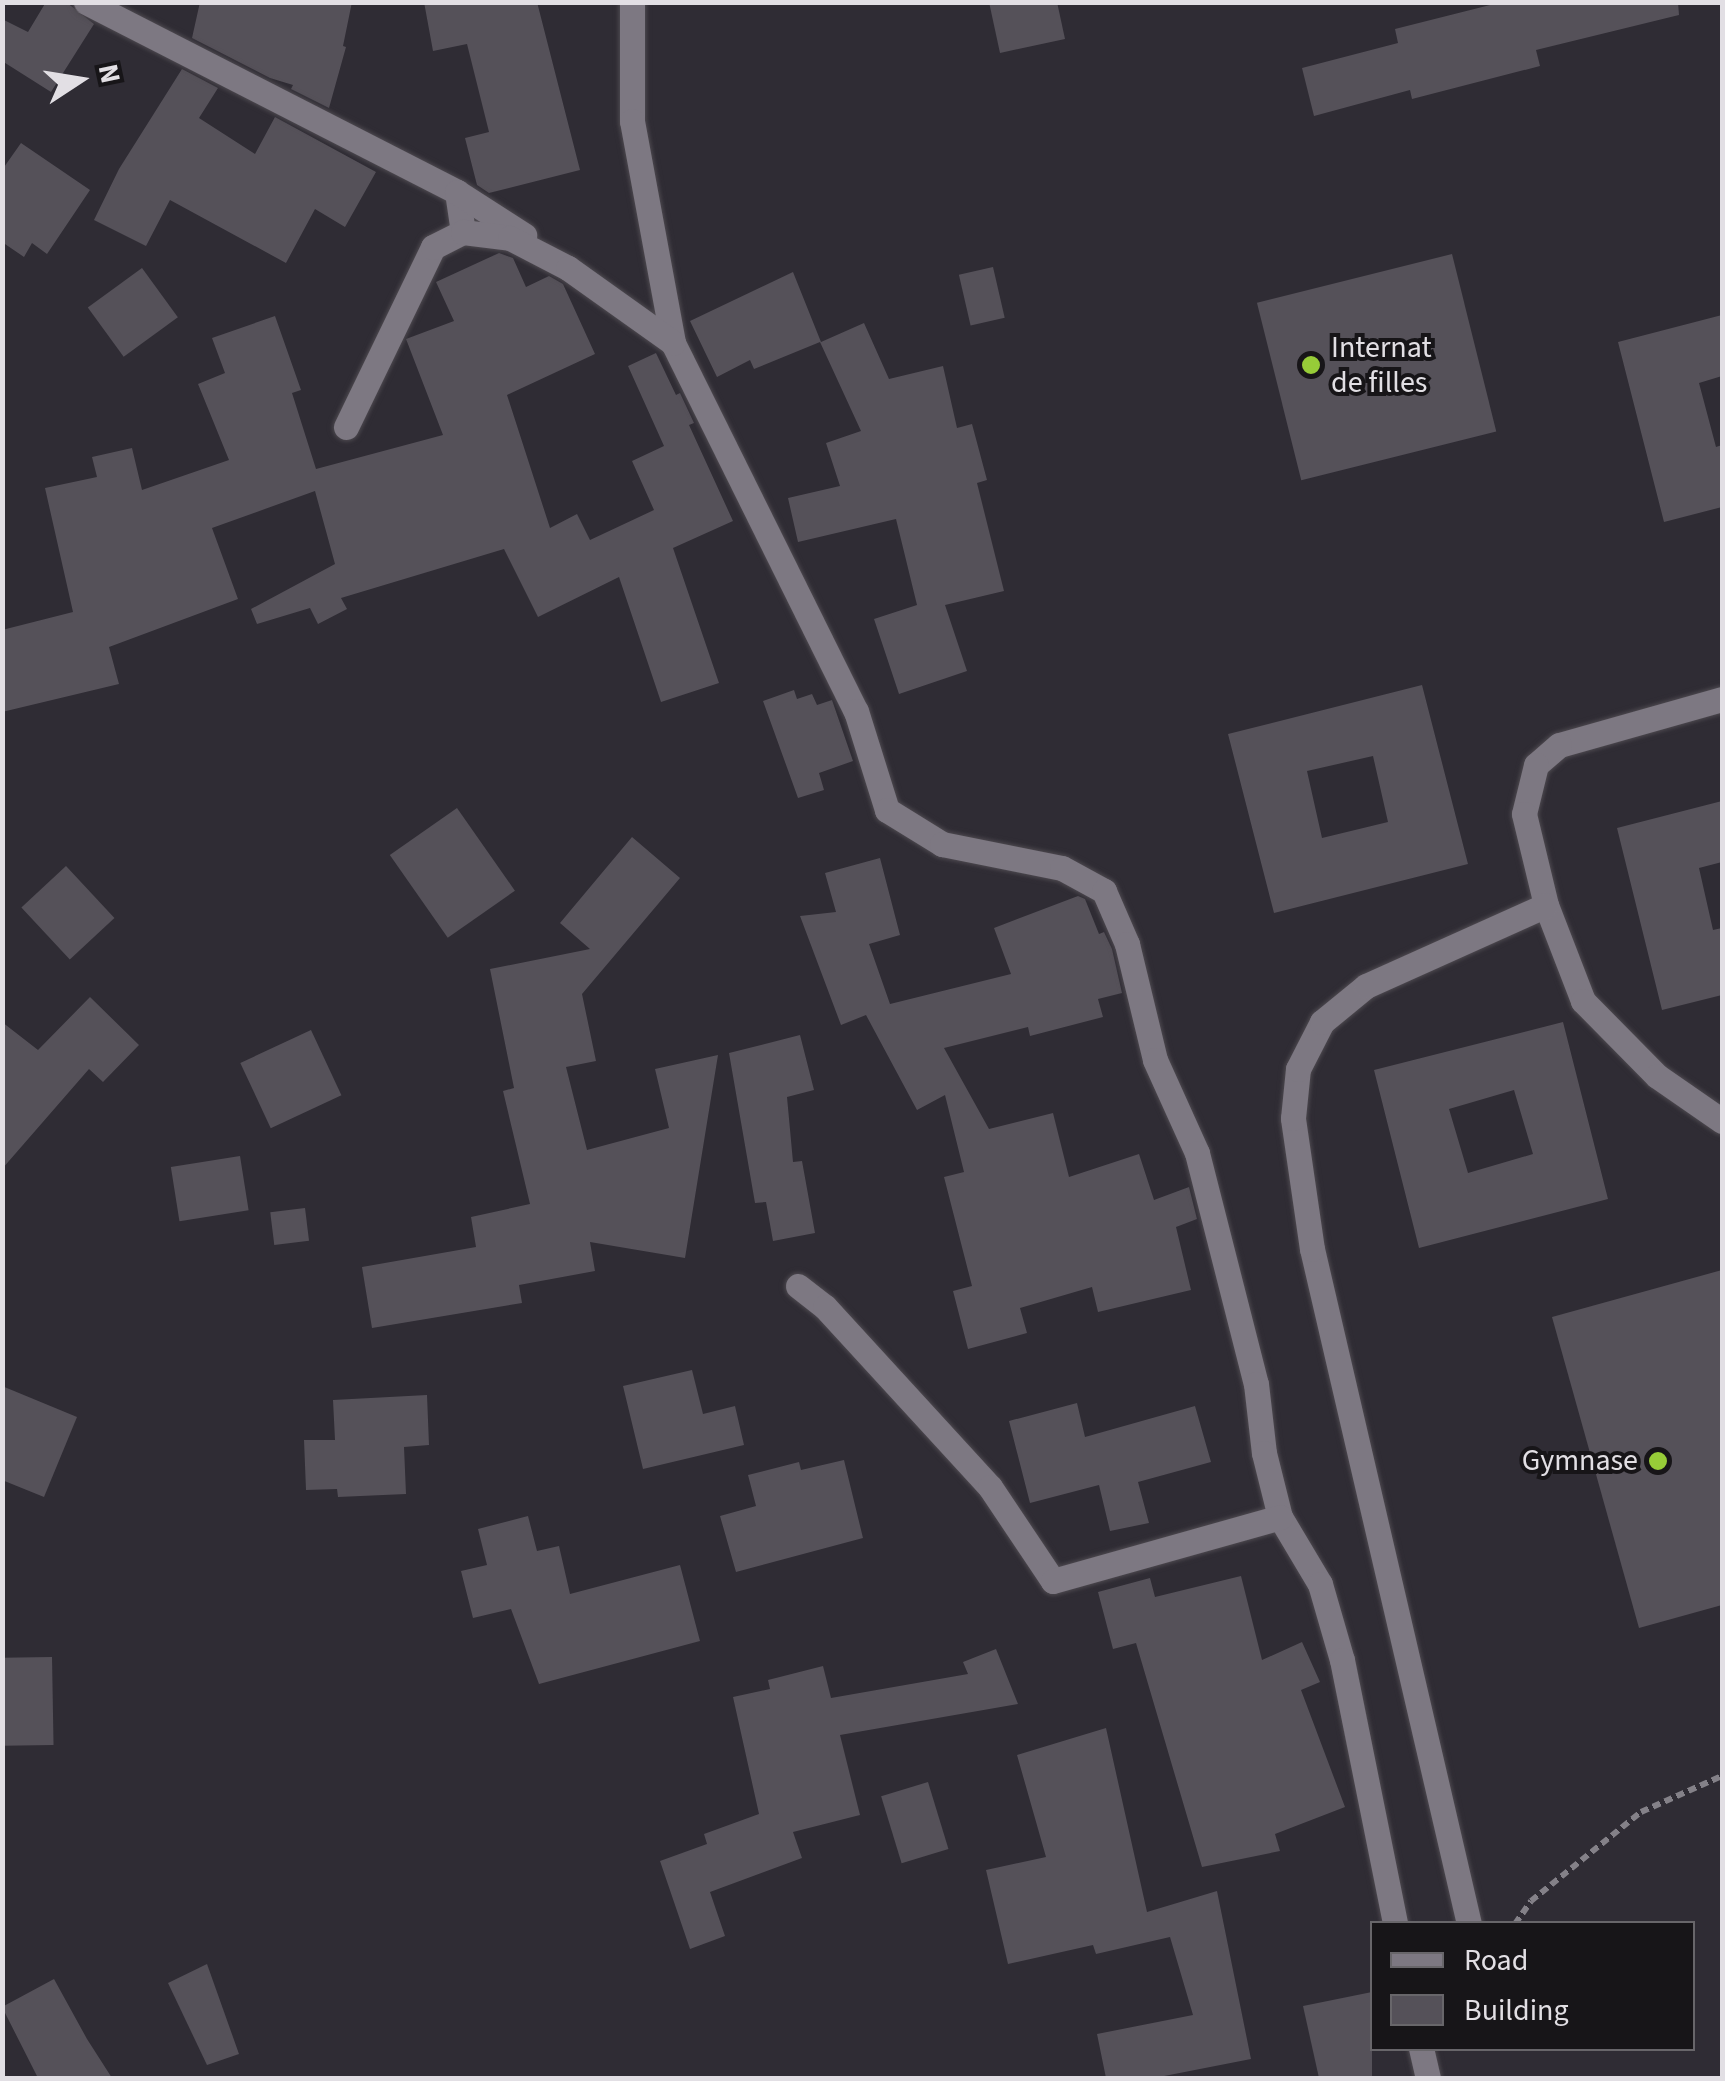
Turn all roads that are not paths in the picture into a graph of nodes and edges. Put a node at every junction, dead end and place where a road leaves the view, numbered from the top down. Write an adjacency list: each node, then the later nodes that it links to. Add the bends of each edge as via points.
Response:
1 (86, 2): 3 (street)
2 (632, 2): 5 (street, via 632,122)
3 (456, 192): 4 (street); 5 (street, via 633,306)
4 (463, 232): 5 (street, via 510,238 553,260); 6 (street, via 433,247)
5 (673, 343): 11 (street, via 856,712 887,810 942,844 1062,868 1104,891 1127,944 1155,1060 1197,1153 1256,1384)
6 (346, 427)
7 (1722, 699): 8 (street, via 1559,745 1536,765 1524,814)
8 (1546, 905): 9 (street, via 1583,1001 1657,1076); 13 (street, via 1366,986 1322,1022 1298,1069 1293,1118 1312,1248)
9 (1722, 1121)
10 (798, 1286): 11 (street, via 825,1307 990,1488 1052,1581)
11 (1280, 1516): 12 (street, via 1320,1584 1342,1660)
12 (1394, 1921)
13 (1467, 1921)
14 (1422, 2051): 15 (street)
15 (1428, 2078)

